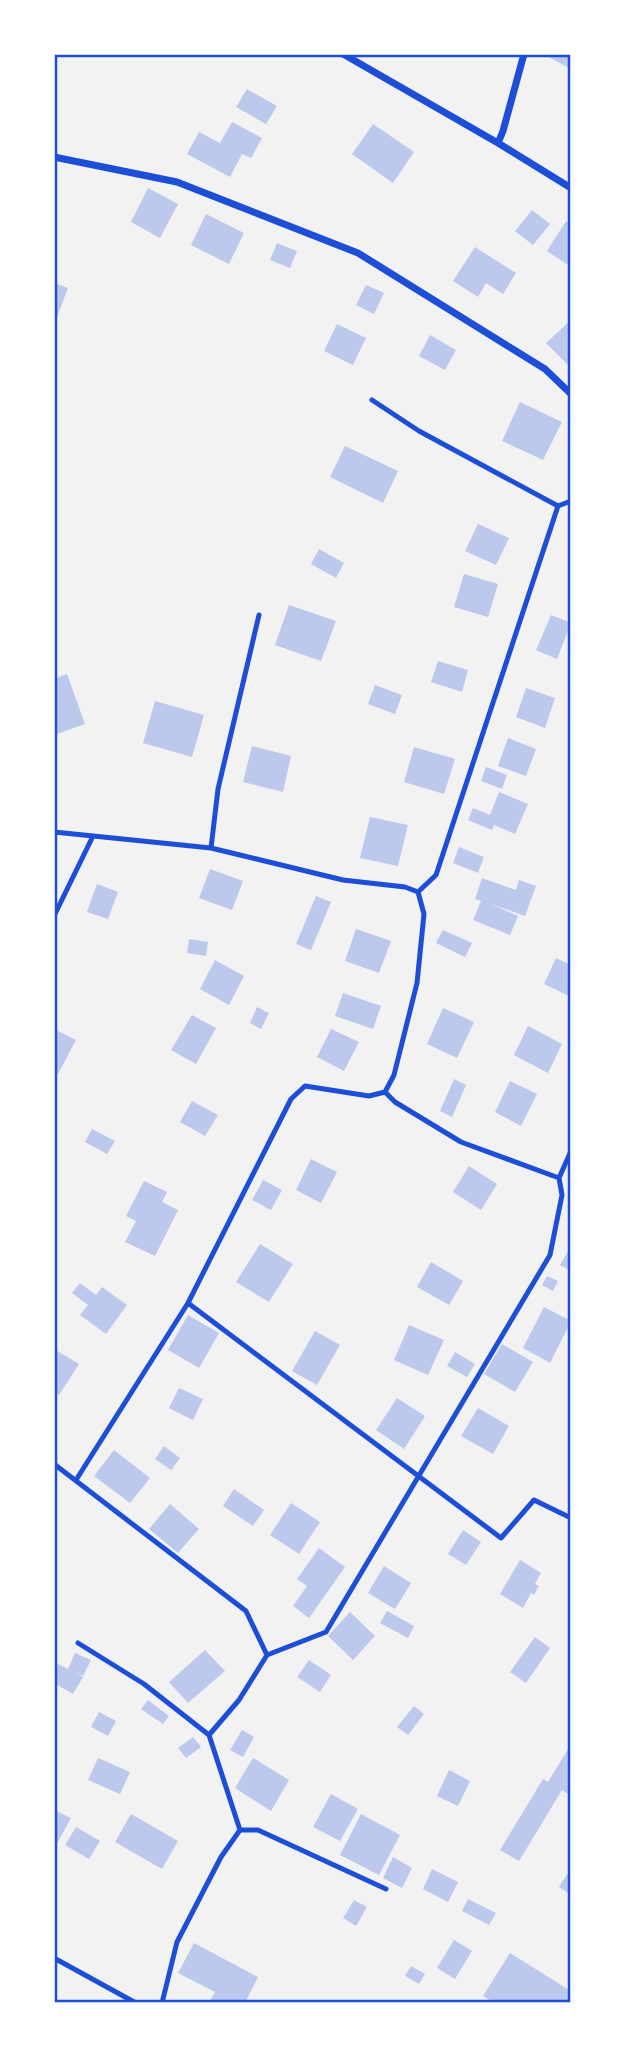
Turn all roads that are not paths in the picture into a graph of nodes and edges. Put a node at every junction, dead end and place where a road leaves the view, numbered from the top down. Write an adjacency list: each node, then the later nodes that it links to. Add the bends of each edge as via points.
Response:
1 (343, 54): 3 (street)
2 (524, 54): 3 (street)
3 (498, 143): 5 (street)
4 (54, 157): 6 (street, via 177,182 358,253 545,369)
5 (571, 188)
6 (571, 394)
7 (372, 400): 9 (lane, via 419,431)
8 (571, 501): 9 (lane)
9 (558, 506): 14 (lane, via 436,875)
10 (259, 615): 13 (lane, via 218,789)
11 (54, 832): 12 (lane)
12 (93, 836): 13 (lane); 15 (lane)
13 (211, 848): 14 (lane, via 343,880)
14 (418, 892): 16 (lane, via 424,914 417,983 394,1075)
15 (54, 916)
16 (385, 1092): 18 (lane, via 461,1142); 19 (lane, via 369,1096 305,1086 290,1099)
17 (571, 1152): 18 (lane)
18 (559, 1178): 21 (lane, via 562,1195 550,1255)
19 (188, 1303): 21 (lane); 22 (lane)
20 (54, 1464): 22 (lane)
21 (419, 1477): 23 (lane, via 501,1538 534,1500); 25 (lane, via 326,1632)
22 (76, 1480): 25 (lane, via 246,1611)
23 (571, 1518)
24 (78, 1643): 26 (lane, via 144,1684)
25 (267, 1655): 26 (lane, via 239,1700)
26 (209, 1735): 27 (lane)
27 (240, 1830): 28 (lane, via 258,1830); 31 (lane, via 177,1941)
28 (386, 1889)
29 (54, 1958): 30 (lane)
30 (136, 2003)
31 (162, 2003)

